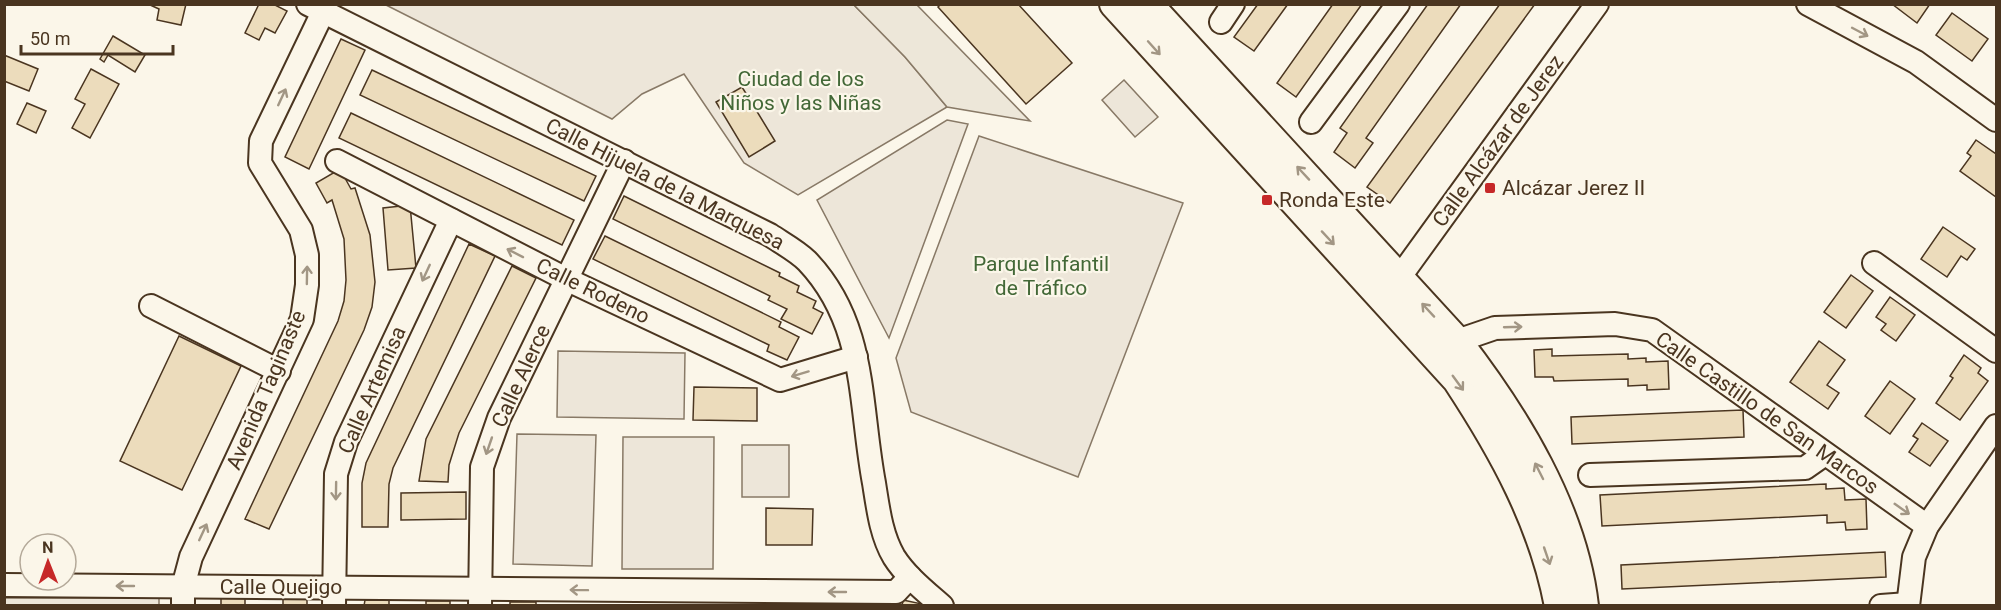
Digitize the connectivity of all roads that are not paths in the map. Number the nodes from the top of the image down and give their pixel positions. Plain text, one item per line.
1 (1114, 4) edge
2 (1148, 4) edge
3 (1398, 4) edge
4 (1597, 4) edge
5 (1808, 4) edge
6 (315, 8) edge
7 (1996, 120) edge
8 (1311, 122) dead end
9 (338, 160) dead end
10 (624, 161) junction
11 (451, 220) junction
12 (1874, 263) dead end
13 (1400, 278) junction
14 (568, 280) junction
15 (151, 306) dead end
16 (1457, 341) junction
17 (1996, 351) edge
18 (856, 357) junction
19 (279, 371) junction
20 (1996, 426) edge
21 (1825, 454) junction
22 (1590, 475) dead end
23 (1927, 526) junction
24 (4, 585) edge
25 (899, 591) edge
26 (183, 596) edge
27 (334, 597) edge
28 (480, 598) edge
29 (620, 598) edge
30 (1908, 605) edge
31 (942, 606) edge
32 (1559, 606) edge
33 (1584, 606) edge
34 (1881, 606) edge

1 -> 32 main road
13 -> 2 main road
3 - 8 street
4 - 13 street, Calle Alcázar de Jerez
5 -> 7 street
6 - 10 street, Calle Hijuela de la Marquesa
19 -> 6 street, Avenida Taginaste
9 - 11 street, Calle Rodeno
10 - 14 street, Calle Alerce
10 - 18 street, Calle Hijuela de la Marquesa
14 -> 11 street, Calle Rodeno
11 -> 27 street, Calle Artemisa
12 - 17 street
16 -> 13 main road
18 -> 14 street, Calle Rodeno
14 -> 28 street, Calle Alerce
15 - 19 street
16 -> 21 street, Calle Castillo de San Marcos
33 -> 16 main road
18 - 25 street, Calle Hijuela de la Marquesa
26 -> 19 street, Avenida Taginaste
20 - 23 street
21 - 22 street
21 -> 23 street, Calle Castillo de San Marcos
23 - 30 street
26 -> 24 street, Calle Quejigo
25 -> 29 street, Calle Quejigo
25 - 31 street, Calle Hijuela de la Marquesa
26 - 27 street, Calle Quejigo
27 - 28 street, Calle Quejigo
29 -> 28 street, Calle Quejigo
30 - 34 street

